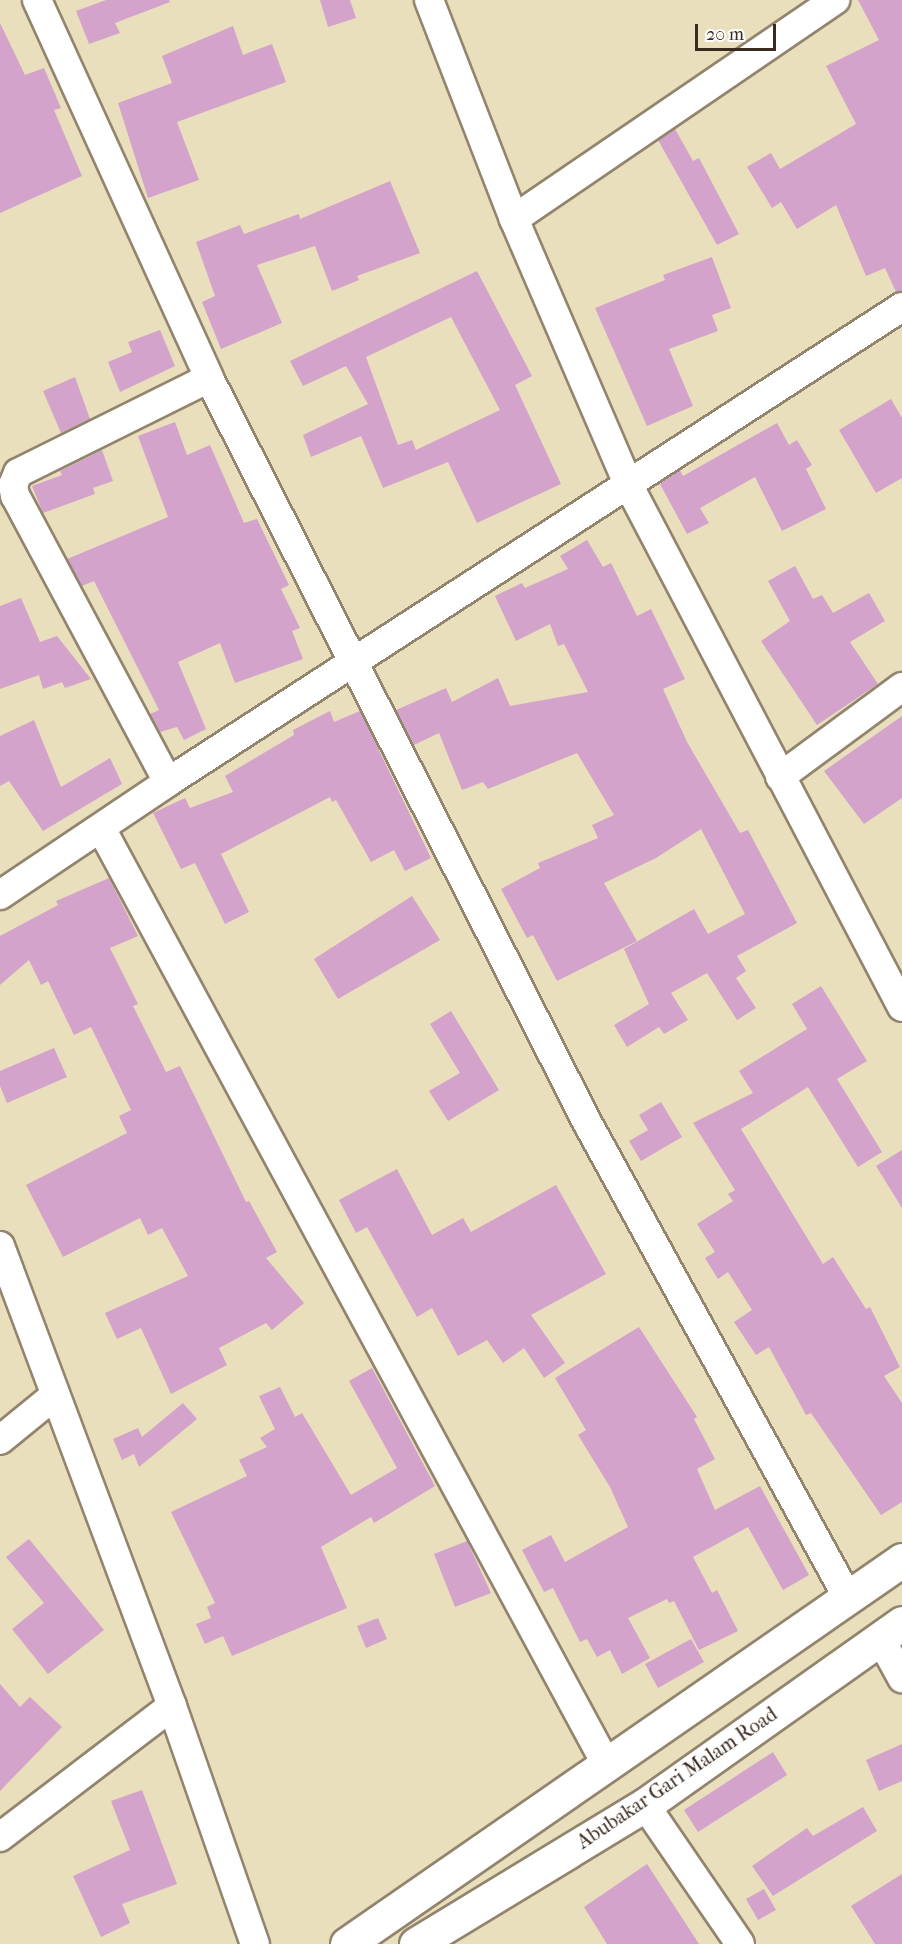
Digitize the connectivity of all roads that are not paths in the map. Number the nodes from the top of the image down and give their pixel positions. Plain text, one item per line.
1 (37, 0) edge
2 (429, 0) edge
3 (835, 0) edge
4 (514, 219) junction
5 (902, 308) edge
6 (209, 378) junction
7 (629, 486) junction
8 (356, 662) junction
9 (902, 687) edge
10 (780, 777) junction
11 (168, 782) junction
12 (102, 830) junction
13 (0, 896) edge
14 (902, 1007) edge
15 (0, 1246) edge
16 (54, 1396) junction
17 (0, 1440) edge
18 (902, 1560) edge
19 (847, 1596) junction
20 (891, 1631) edge
21 (902, 1678) edge
22 (172, 1706) junction
23 (605, 1762) junction
24 (645, 1805) junction
25 (0, 1837) edge
26 (255, 1944) edge
27 (347, 1944) edge
28 (416, 1944) edge
29 (740, 1944) edge

1 - 6 street
2 - 4 street
3 - 4 street
4 - 7 street
5 - 7 street
6 - 8 street
6 - 11 street
7 - 8 street
7 - 10 street
8 - 11 street
8 - 19 street
9 - 10 street
10 - 14 street
11 - 12 street
12 - 13 street
12 - 23 street
15 - 16 street
16 - 17 street
16 - 22 street
18 - 19 street
19 - 23 street
20 - 21 street
20 - 24 street, Abubakar Gari Malam Road
22 - 25 street
22 - 26 street
23 - 27 street
24 - 28 street, Abubakar Gari Malam Road
24 - 29 street

